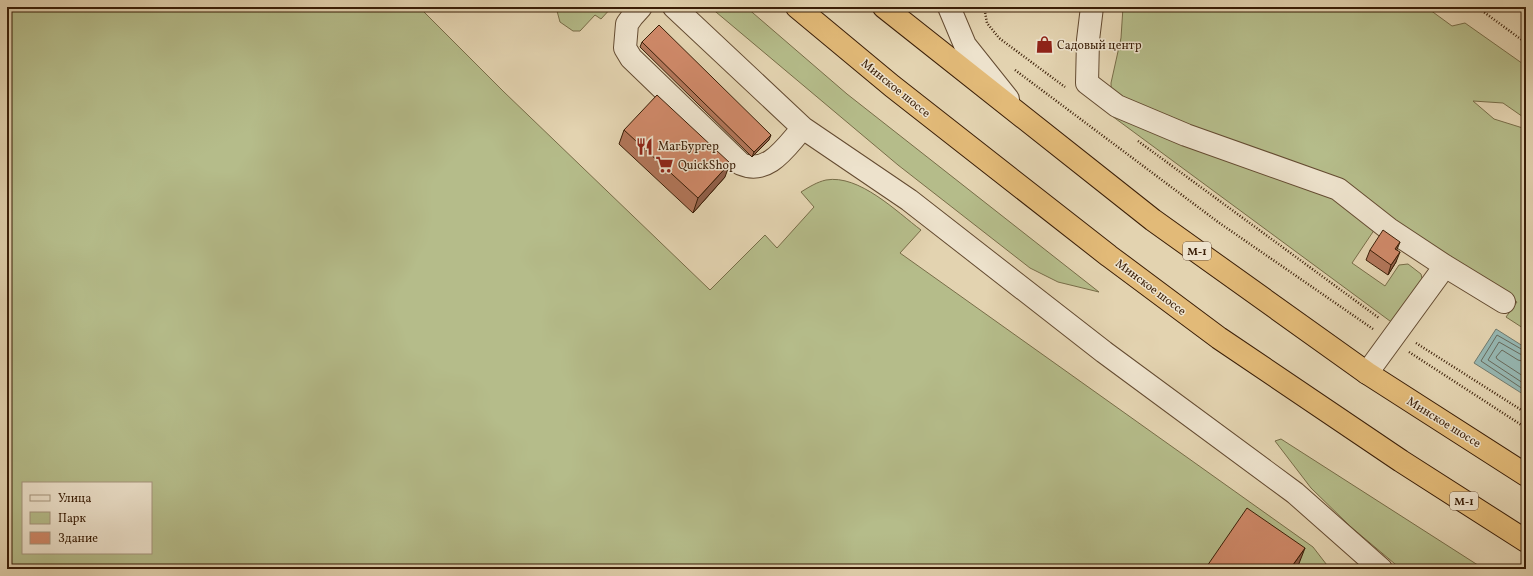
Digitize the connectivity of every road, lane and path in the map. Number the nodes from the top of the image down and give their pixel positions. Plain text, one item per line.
1 (641, 7) edge
2 (674, 7) edge
3 (796, 7) edge
4 (884, 7) edge
5 (950, 7) edge
6 (984, 7) edge
7 (1092, 7) edge
8 (1477, 7) edge
9 (1526, 43) edge
10 (1011, 67) dead end
11 (1071, 91) dead end
12 (1021, 116) junction
13 (803, 128) junction
14 (1134, 138) dead end
15 (1445, 266) junction
16 (1504, 302) dead end
17 (1394, 336) junction
18 (1367, 373) junction
19 (1526, 413) edge
20 (1526, 428) edge
21 (1526, 474) edge
22 (1526, 541) edge
23 (1381, 569) edge

1 - 13 street
2 - 13 street
3 - 22 highway, Минское шоссе / М-1
4 - 12 highway, Минское шоссе / М-1
5 - 12 street
6 - 11 path
7 - 15 street
8 - 9 path
10 - 17 path
12 - 18 highway, Минское шоссе / М-1
13 - 23 street
14 - 17 path
15 - 16 street
15 - 17 street
17 - 18 street
17 - 19 path
17 - 20 path
18 - 21 highway, Минское шоссе / М-1

